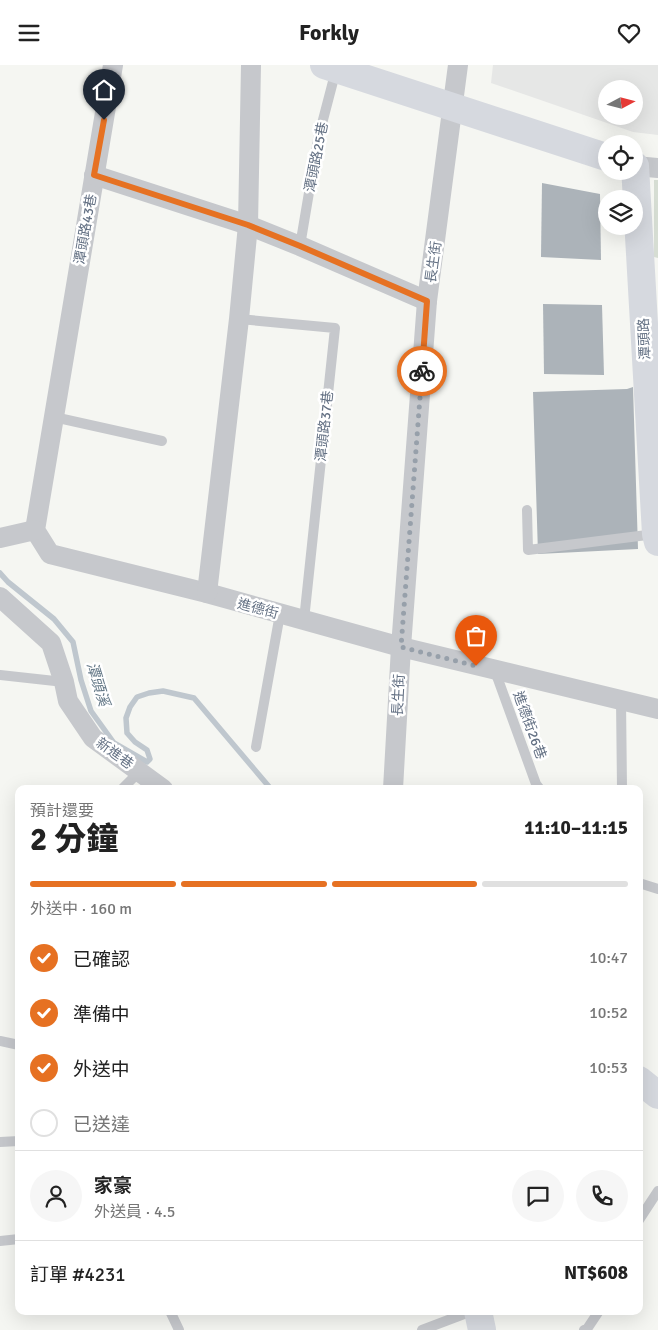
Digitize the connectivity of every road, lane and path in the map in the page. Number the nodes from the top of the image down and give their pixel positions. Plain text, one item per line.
1 (113, 65) edge
2 (251, 65) edge
3 (458, 65) edge
4 (330, 67) edge
5 (453, 107) junction
6 (598, 154) edge
7 (94, 175) junction
8 (643, 180) edge
9 (248, 225) junction
10 (300, 246) junction
11 (427, 301) junction
12 (239, 319) junction
13 (653, 409) edge
14 (54, 417) junction
15 (162, 441) dead end
16 (527, 510) dead end
17 (35, 529) junction
18 (0, 538) edge
19 (657, 538) edge
20 (207, 593) junction
21 (0, 597) edge
22 (280, 614) junction
23 (304, 620) junction
24 (401, 647) junction
25 (495, 671) junction
26 (0, 675) edge
27 (64, 682) junction
28 (621, 700) junction
29 (658, 709) edge
30 (256, 747) dead end
31 (140, 771) junction
32 (126, 785) edge
33 (158, 785) edge
34 (393, 785) edge
35 (537, 785) edge
36 (622, 785) edge
37 (643, 884) edge
38 (658, 889) edge
39 (0, 1041) edge
40 (15, 1044) edge
41 (643, 1083) edge
42 (658, 1095) edge
43 (15, 1141) edge
44 (0, 1142) edge
45 (658, 1191) edge
46 (643, 1214) edge
47 (15, 1239) edge
48 (0, 1241) edge
49 (172, 1315) edge
50 (461, 1315) edge
51 (479, 1315) edge
52 (596, 1315) edge
53 (179, 1330) edge
54 (422, 1330) edge
55 (482, 1330) edge
56 (584, 1330) edge

1 - 7 street, 潭頭路43巷
2 - 9 street
3 - 5 street, 長生街
4 - 5 street
4 - 10 lane, 潭頭路25巷
5 - 6 street
5 - 11 street, 長生街
7 - 9 street
7 - 14 street, 潭頭路43巷
8 - 13 street, 潭頭路
9 - 10 street
9 - 12 street
10 - 11 street
11 - 24 street, 長生街
12 - 20 street
12 - 23 lane, 潭頭路37巷
13 - 19 street, 潭頭路
14 - 15 lane
14 - 17 street
16 - 19 lane
17 - 18 street
17 - 20 street, 進德街
20 - 22 street, 進德街
21 - 27 street, 新進巷
22 - 23 street, 進德街
22 - 30 lane
23 - 24 street, 進德街
24 - 25 street, 進德街
24 - 34 street, 長生街
25 - 28 street, 進德街
25 - 35 lane, 進德街26巷
26 - 27 lane
27 - 31 street, 新進巷
28 - 29 street, 進德街
28 - 36 lane
31 - 32 lane
31 - 33 street, 新進巷
37 - 38 lane
39 - 40 lane
41 - 42 street
43 - 44 lane
45 - 46 lane
47 - 48 lane
49 - 53 lane
50 - 54 lane
51 - 55 street
52 - 56 lane

